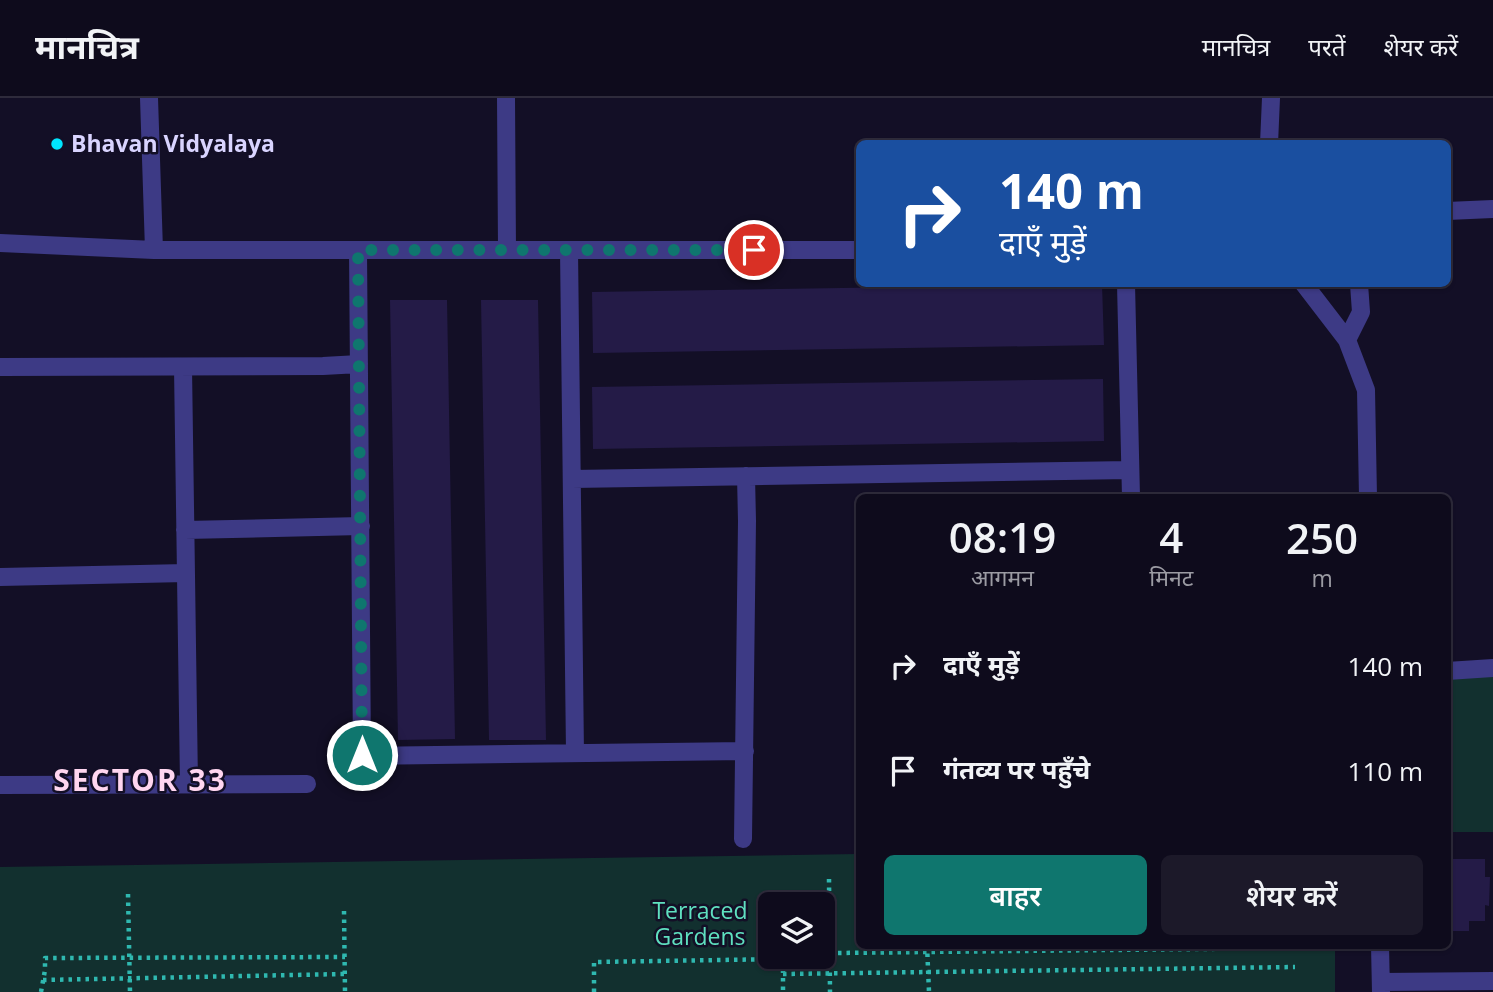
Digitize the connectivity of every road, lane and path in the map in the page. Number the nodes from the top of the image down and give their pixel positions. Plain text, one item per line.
1 (149, 98) edge
2 (506, 98) edge
3 (1271, 98) edge
4 (1269, 140) edge
5 (1493, 209) edge
6 (1451, 211) edge
7 (0, 243) edge
8 (154, 250) junction
9 (358, 250) junction
10 (507, 250) junction
11 (569, 250) junction
12 (856, 250) edge
13 (1126, 287) edge
14 (1306, 287) edge
15 (1359, 287) edge
16 (1347, 340) junction
17 (359, 364) junction
18 (183, 367) junction
19 (0, 368) edge
20 (1130, 470) junction
21 (746, 477) junction
22 (572, 479) junction
23 (1131, 494) edge
24 (1368, 494) edge
25 (361, 526) junction
26 (185, 530) junction
27 (186, 573) junction
28 (0, 578) edge
29 (1493, 668) edge
30 (1451, 671) edge
31 (745, 751) junction
32 (575, 753) junction
33 (307, 783) dead end
34 (188, 784) junction
35 (0, 785) edge
36 (743, 839) dead end
37 (829, 879) dead end
38 (829, 892) edge
39 (128, 894) dead end
40 (344, 911) dead end
41 (1204, 949) edge
42 (1380, 949) edge
43 (927, 952) junction
44 (835, 953) edge
45 (345, 957) junction
46 (129, 958) junction
47 (758, 959) edge
48 (1296, 967) dead end
49 (783, 969) edge
50 (830, 969) edge
51 (928, 972) junction
52 (830, 973) junction
53 (345, 974) junction
54 (783, 974) junction
55 (130, 978) junction
56 (43, 980) junction
57 (1493, 981) edge
58 (1381, 987) edge
59 (41, 992) edge
60 (130, 992) edge
61 (345, 992) edge
62 (594, 992) edge
63 (783, 992) edge
64 (830, 992) edge
65 (929, 992) edge

1 - 8 street
2 - 10 street
3 - 4 street
5 - 6 street
7 - 8 street
8 - 9 street
9 - 10 street
9 - 17 street
10 - 11 street
11 - 12 street
11 - 22 street
13 - 20 street
14 - 16 street
15 - 16 street
16 - 24 street
17 - 18 street
17 - 25 street
18 - 19 street
18 - 26 street
20 - 21 street
20 - 23 street
21 - 22 street
21 - 31 street
22 - 32 street
25 - 26 street
25 - 32 street
26 - 27 street
27 - 28 street
27 - 34 street
29 - 30 street
31 - 32 street
31 - 36 street
33 - 34 street
34 - 35 street
37 - 38 path
39 - 46 path
40 - 45 path
41 - 43 path
42 - 58 street
43 - 44 path
43 - 51 path
45 - 46 path
45 - 53 path
46 - 55 path
46 - 56 path
47 - 62 path
48 - 51 path
49 - 54 path
50 - 52 path
51 - 52 path
51 - 65 path
52 - 54 path
52 - 64 path
53 - 55 path
53 - 61 path
54 - 63 path
55 - 56 path
55 - 60 path
56 - 59 path
57 - 58 street

